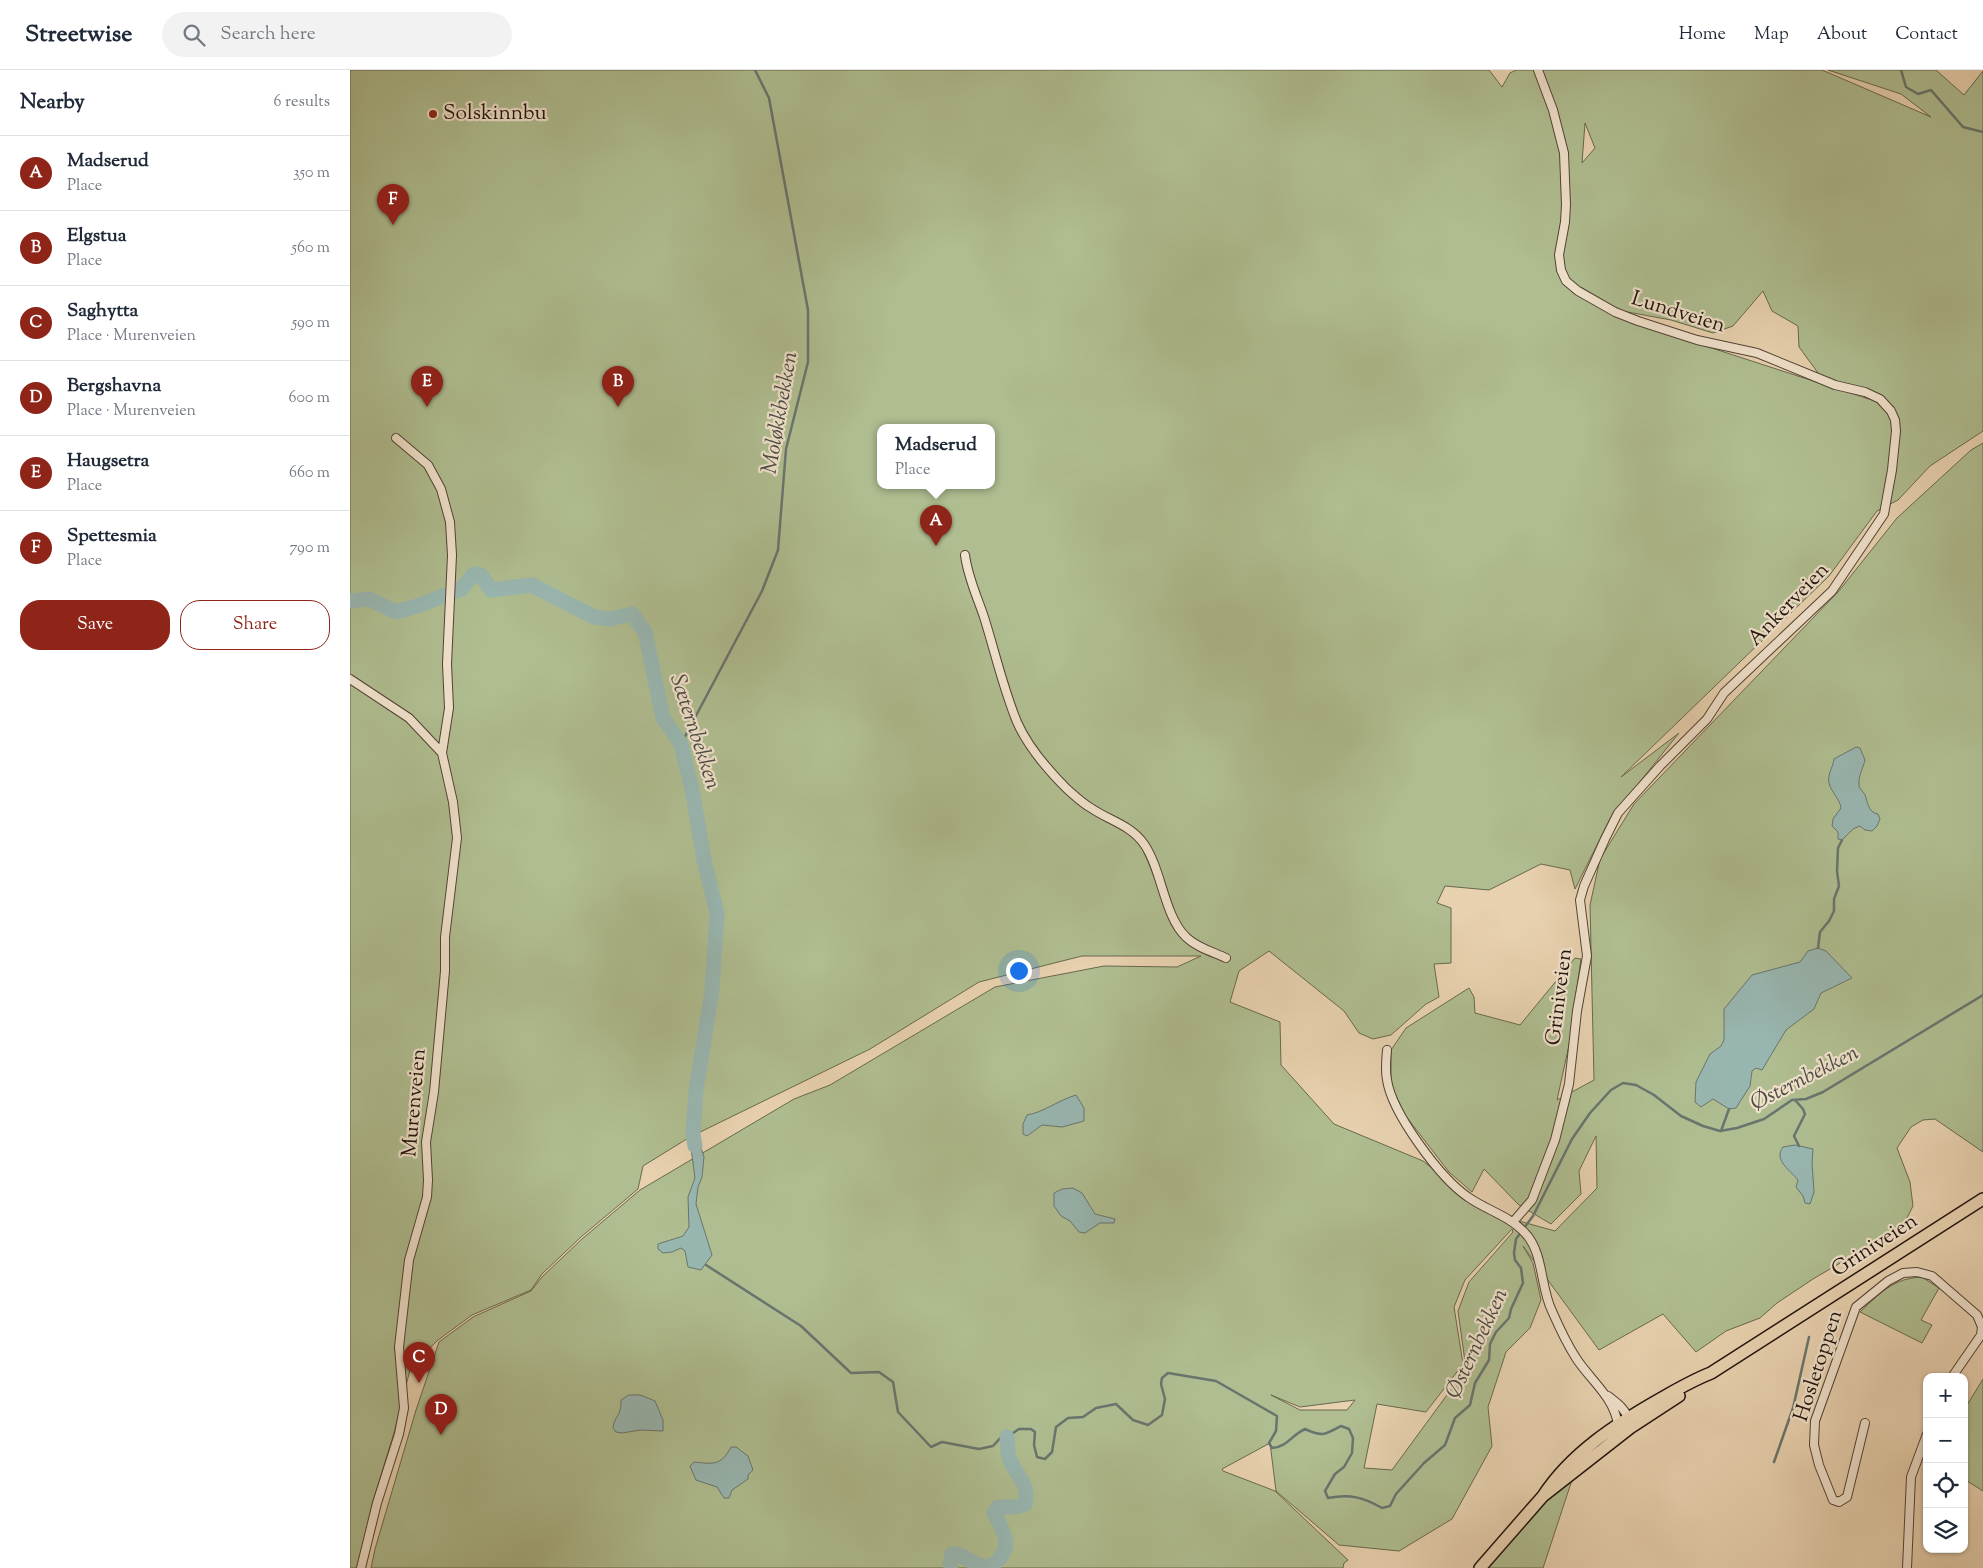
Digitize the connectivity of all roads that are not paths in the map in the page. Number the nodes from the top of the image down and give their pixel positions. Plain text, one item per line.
1 (1538, 70) edge
2 (396, 438) dead end
3 (1886, 509) joint
4 (965, 555) dead end
5 (350, 679) edge
6 (1724, 692) joint
7 (442, 753) junction
8 (1226, 958) dead end
9 (1386, 1050) dead end
10 (1983, 1199) edge
11 (1516, 1225) junction
12 (1955, 1373) edge
13 (1606, 1395) junction
14 (1625, 1423) junction
15 (1865, 1424) dead end
16 (1923, 1445) edge
17 (361, 1568) edge
18 (1480, 1568) edge
19 (1907, 1568) edge

1 - 3 street, Lundveien
2 - 7 street
3 - 6 street, Ankerveien
4 - 8 street
5 - 7 street, Murenveien
6 - 11 street, Griniveien
7 - 17 street, Murenveien
9 - 11 street
10 - 14 main road, Griniveien
11 - 13 street
12 - 15 street, Hosletoppen
13 - 14 street
13 - 14 street
14 - 18 main road, Griniveien
16 - 19 street

